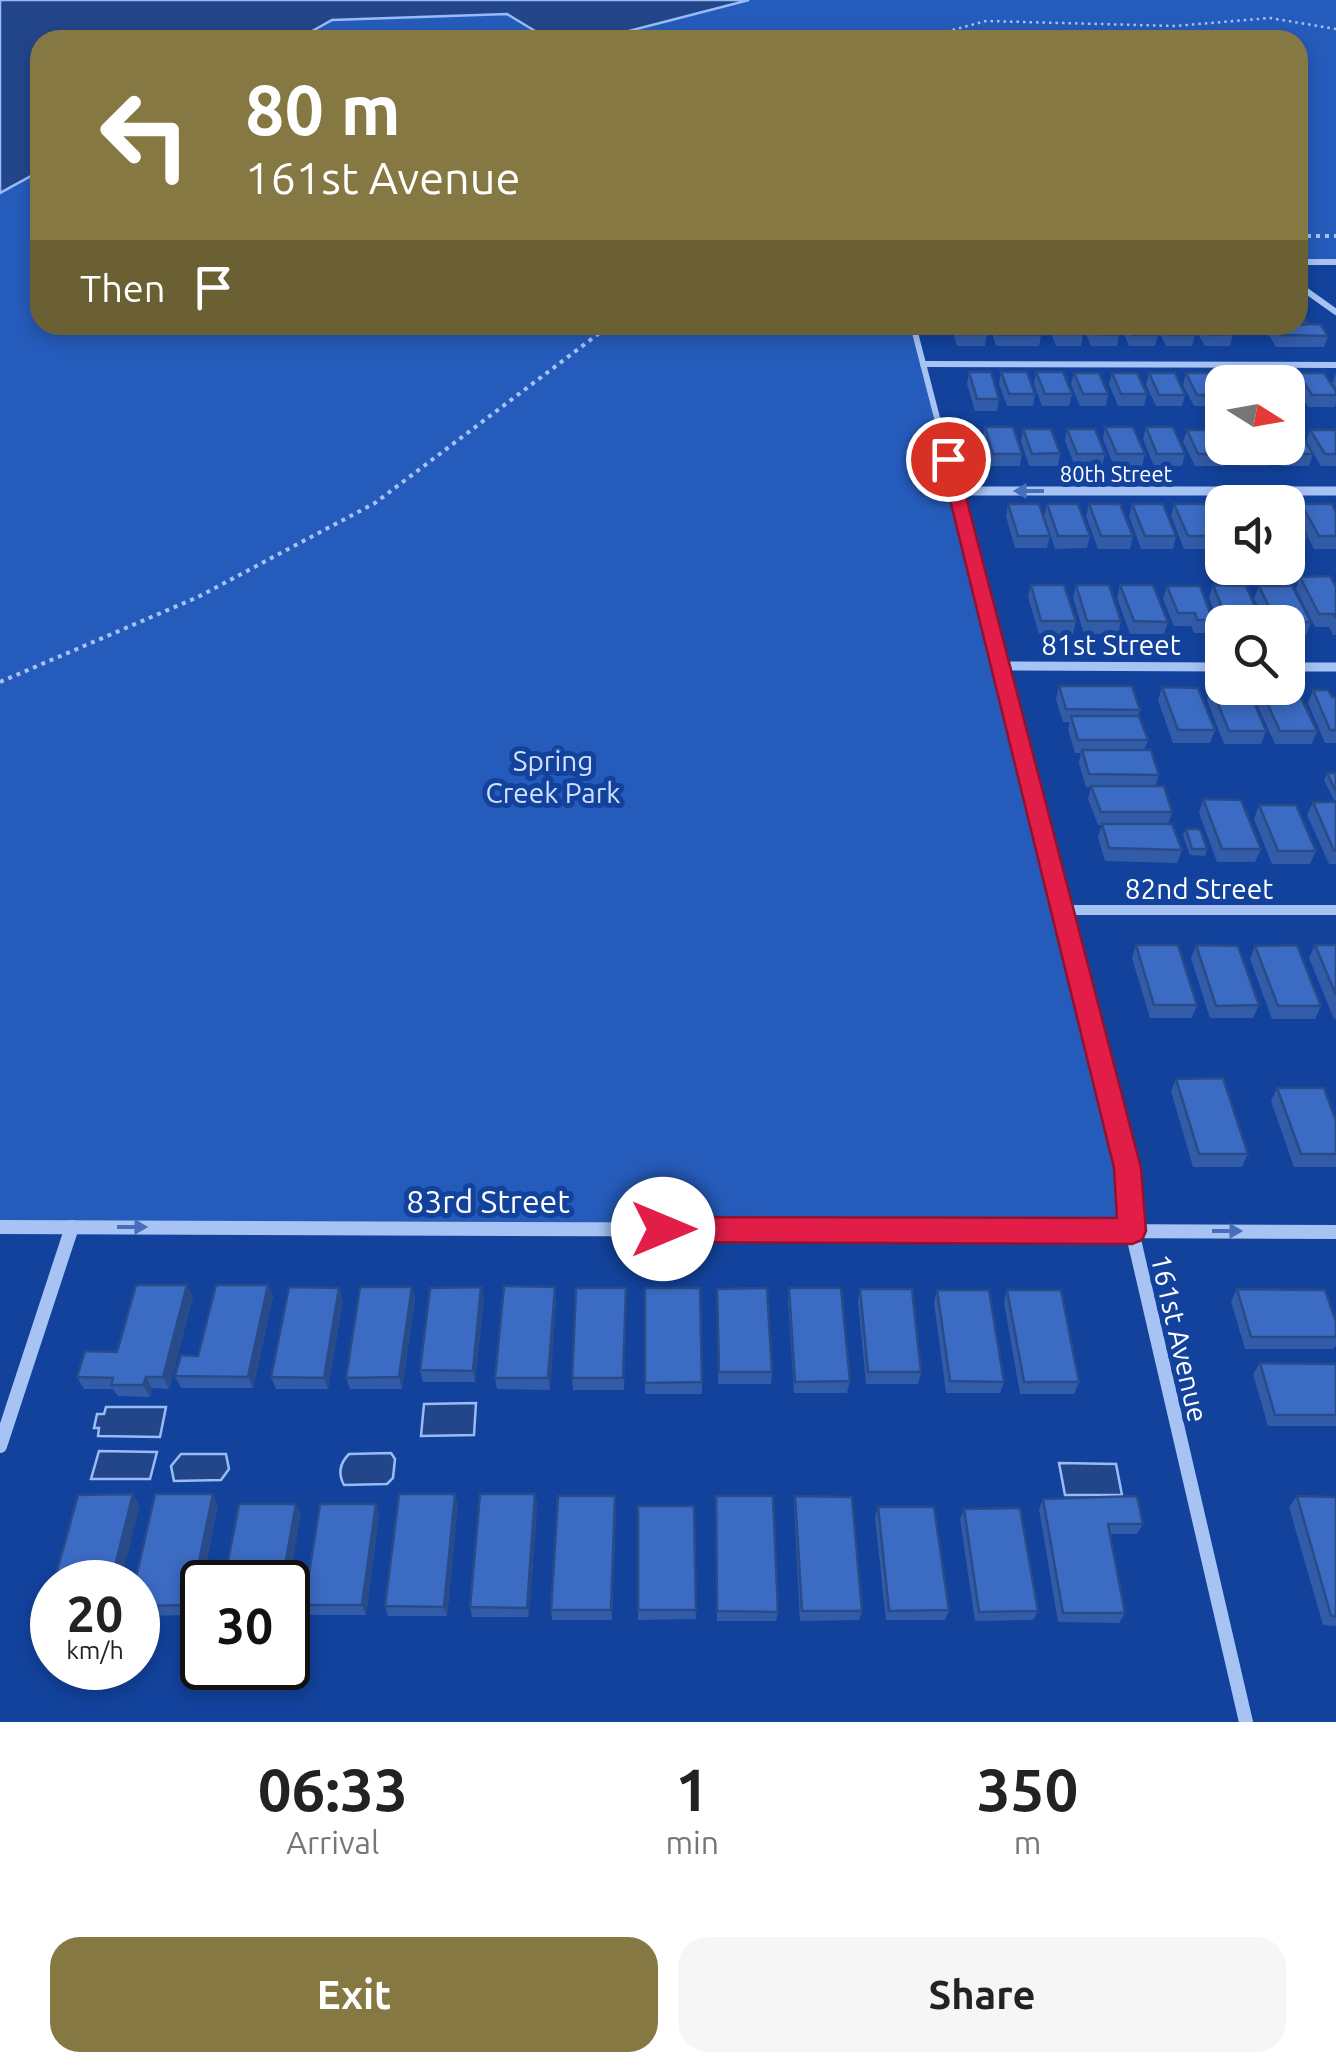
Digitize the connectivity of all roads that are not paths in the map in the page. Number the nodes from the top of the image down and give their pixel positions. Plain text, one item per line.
1 (1308, 262) edge
2 (1336, 262) edge
3 (1308, 291) edge
4 (1336, 312) edge
5 (916, 335) edge
6 (923, 364) junction
7 (1336, 366) edge
8 (956, 490) junction
9 (1336, 492) edge
10 (1000, 666) junction
11 (1205, 667) edge
12 (1305, 667) edge
13 (1336, 667) edge
14 (1061, 910) junction
15 (1336, 910) edge
16 (0, 1227) edge
17 (72, 1227) junction
18 (1132, 1231) junction
19 (1336, 1232) edge
20 (0, 1446) edge
21 (1246, 1722) edge

1 - 2 street
3 - 4 street
5 - 6 street, 161st Avenue
6 - 7 street
6 - 8 street, 161st Avenue
9 -> 8 street, 80th Street
8 - 10 street, 161st Avenue
10 - 11 street, 81st Street
10 - 14 street, 161st Avenue
12 - 13 street
14 - 15 street, 82nd Street
14 - 18 street, 161st Avenue
16 - 17 street, 83rd Street
17 -> 18 street, 83rd Street
17 - 20 street
18 -> 19 street, 83rd Street
18 - 21 street, 161st Avenue

